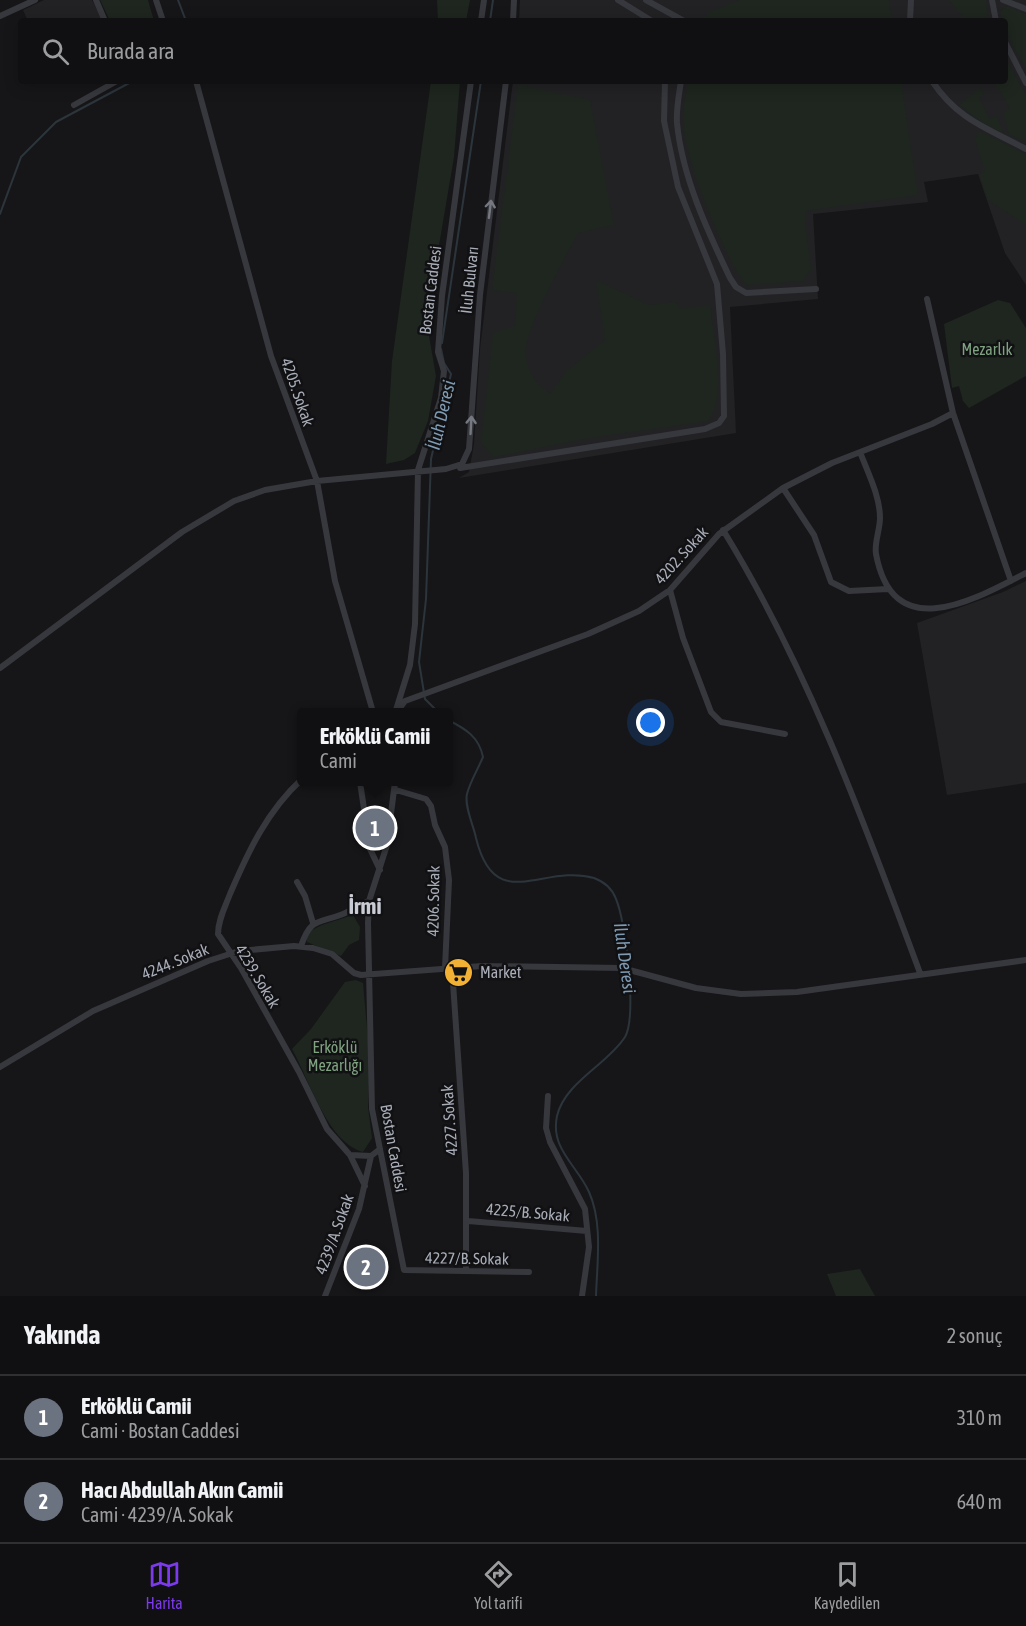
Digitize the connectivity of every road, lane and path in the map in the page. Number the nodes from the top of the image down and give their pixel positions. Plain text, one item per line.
1 (35, 0) edge
2 (96, 0) edge
3 (156, 0) edge
4 (484, 0) edge
5 (514, 0) edge
6 (618, 0) edge
7 (646, 0) edge
8 (911, 0) edge
9 (992, 0) edge
10 (1003, 0) edge
11 (1026, 9) edge
12 (0, 16) edge
13 (104, 18) edge
14 (162, 18) edge
15 (481, 18) edge
16 (513, 18) edge
17 (647, 18) edge
18 (679, 18) edge
19 (910, 18) edge
20 (995, 18) edge
21 (1008, 48) edge
22 (1026, 83) edge
23 (112, 84) edge
24 (197, 84) edge
25 (471, 84) edge
26 (506, 84) edge
27 (666, 84) edge
28 (681, 84) edge
29 (934, 84) edge
30 (74, 105) dead end
31 (1026, 148) edge
32 (816, 289) dead end
33 (927, 299) dead end
34 (953, 413) junction
35 (860, 453) junction
36 (455, 468) junction
37 (420, 470) junction
38 (317, 481) junction
39 (783, 488) junction
40 (723, 530) junction
41 (1026, 573) edge
42 (1011, 580) junction
43 (670, 590) junction
44 (888, 590) junction
45 (0, 668) edge
46 (373, 708) edge
47 (397, 708) edge
48 (399, 708) edge
49 (785, 734) dead end
50 (297, 785) edge
51 (361, 786) edge
52 (396, 786) edge
53 (396, 790) junction
54 (380, 870) junction
55 (297, 882) dead end
56 (369, 901) junction
57 (313, 923) junction
58 (301, 946) junction
59 (230, 954) junction
60 (1026, 960) edge
61 (448, 968) junction
62 (920, 973) junction
63 (371, 975) junction
64 (0, 1066) edge
65 (548, 1096) dead end
66 (380, 1149) junction
67 (350, 1155) junction
68 (371, 1156) junction
69 (365, 1186) junction
70 (468, 1221) junction
71 (587, 1232) junction
72 (404, 1270) joint
73 (466, 1271) junction
74 (529, 1272) dead end
75 (325, 1296) edge
76 (582, 1296) edge

1 - 12 street
2 - 13 street
3 - 14 street
4 - 15 street
5 - 16 street
6 - 17 street
7 - 18 street
8 - 19 street
9 - 20 street
10 - 11 street
21 - 22 street
23 - 30 street
24 - 38 street, 4205. Sokak
25 - 37 street, Bostan Caddesi
36 -> 26 street, İluh Bulvarı
27 - 36 street
28 - 32 street
29 - 31 street
33 - 34 street
34 - 35 street, 4202. Sokak
34 - 42 street
35 - 39 street, 4202. Sokak
35 - 44 street
36 - 37 street
37 - 38 street
37 - 47 street, Bostan Caddesi
38 - 45 street
38 - 46 street, 4205. Sokak
39 - 40 street, 4202. Sokak
39 - 44 street
40 - 43 street, 4202. Sokak
40 - 62 street
41 - 42 street
42 - 44 street
43 - 48 street, 4202. Sokak
43 - 49 street
50 - 59 street, 4239. Sokak
51 - 54 street
52 - 53 street, Bostan Caddesi
53 - 54 street, Bostan Caddesi
53 - 61 street, 4206. Sokak
54 - 56 street, Bostan Caddesi
55 - 57 street
56 - 57 street
56 - 63 street, Bostan Caddesi
57 - 58 street
58 - 59 street, 4244. Sokak
58 - 63 street, 4244. Sokak
59 - 64 street, 4244. Sokak
59 - 67 street, 4239. Sokak
60 - 62 street
61 - 62 street
61 - 63 street
61 - 70 street, 4227. Sokak
63 - 66 street, Bostan Caddesi
65 - 71 street
66 - 68 street
66 - 72 street, Bostan Caddesi
67 - 68 street
67 - 69 street, 4239. Sokak
68 - 69 street, 4239/A. Sokak
69 - 75 street, 4239/A. Sokak
70 - 71 street, 4225/B. Sokak
70 - 73 street, 4227. Sokak
71 - 76 street
72 - 73 street, 4227/B. Sokak
73 - 74 street, 4227/B. Sokak

